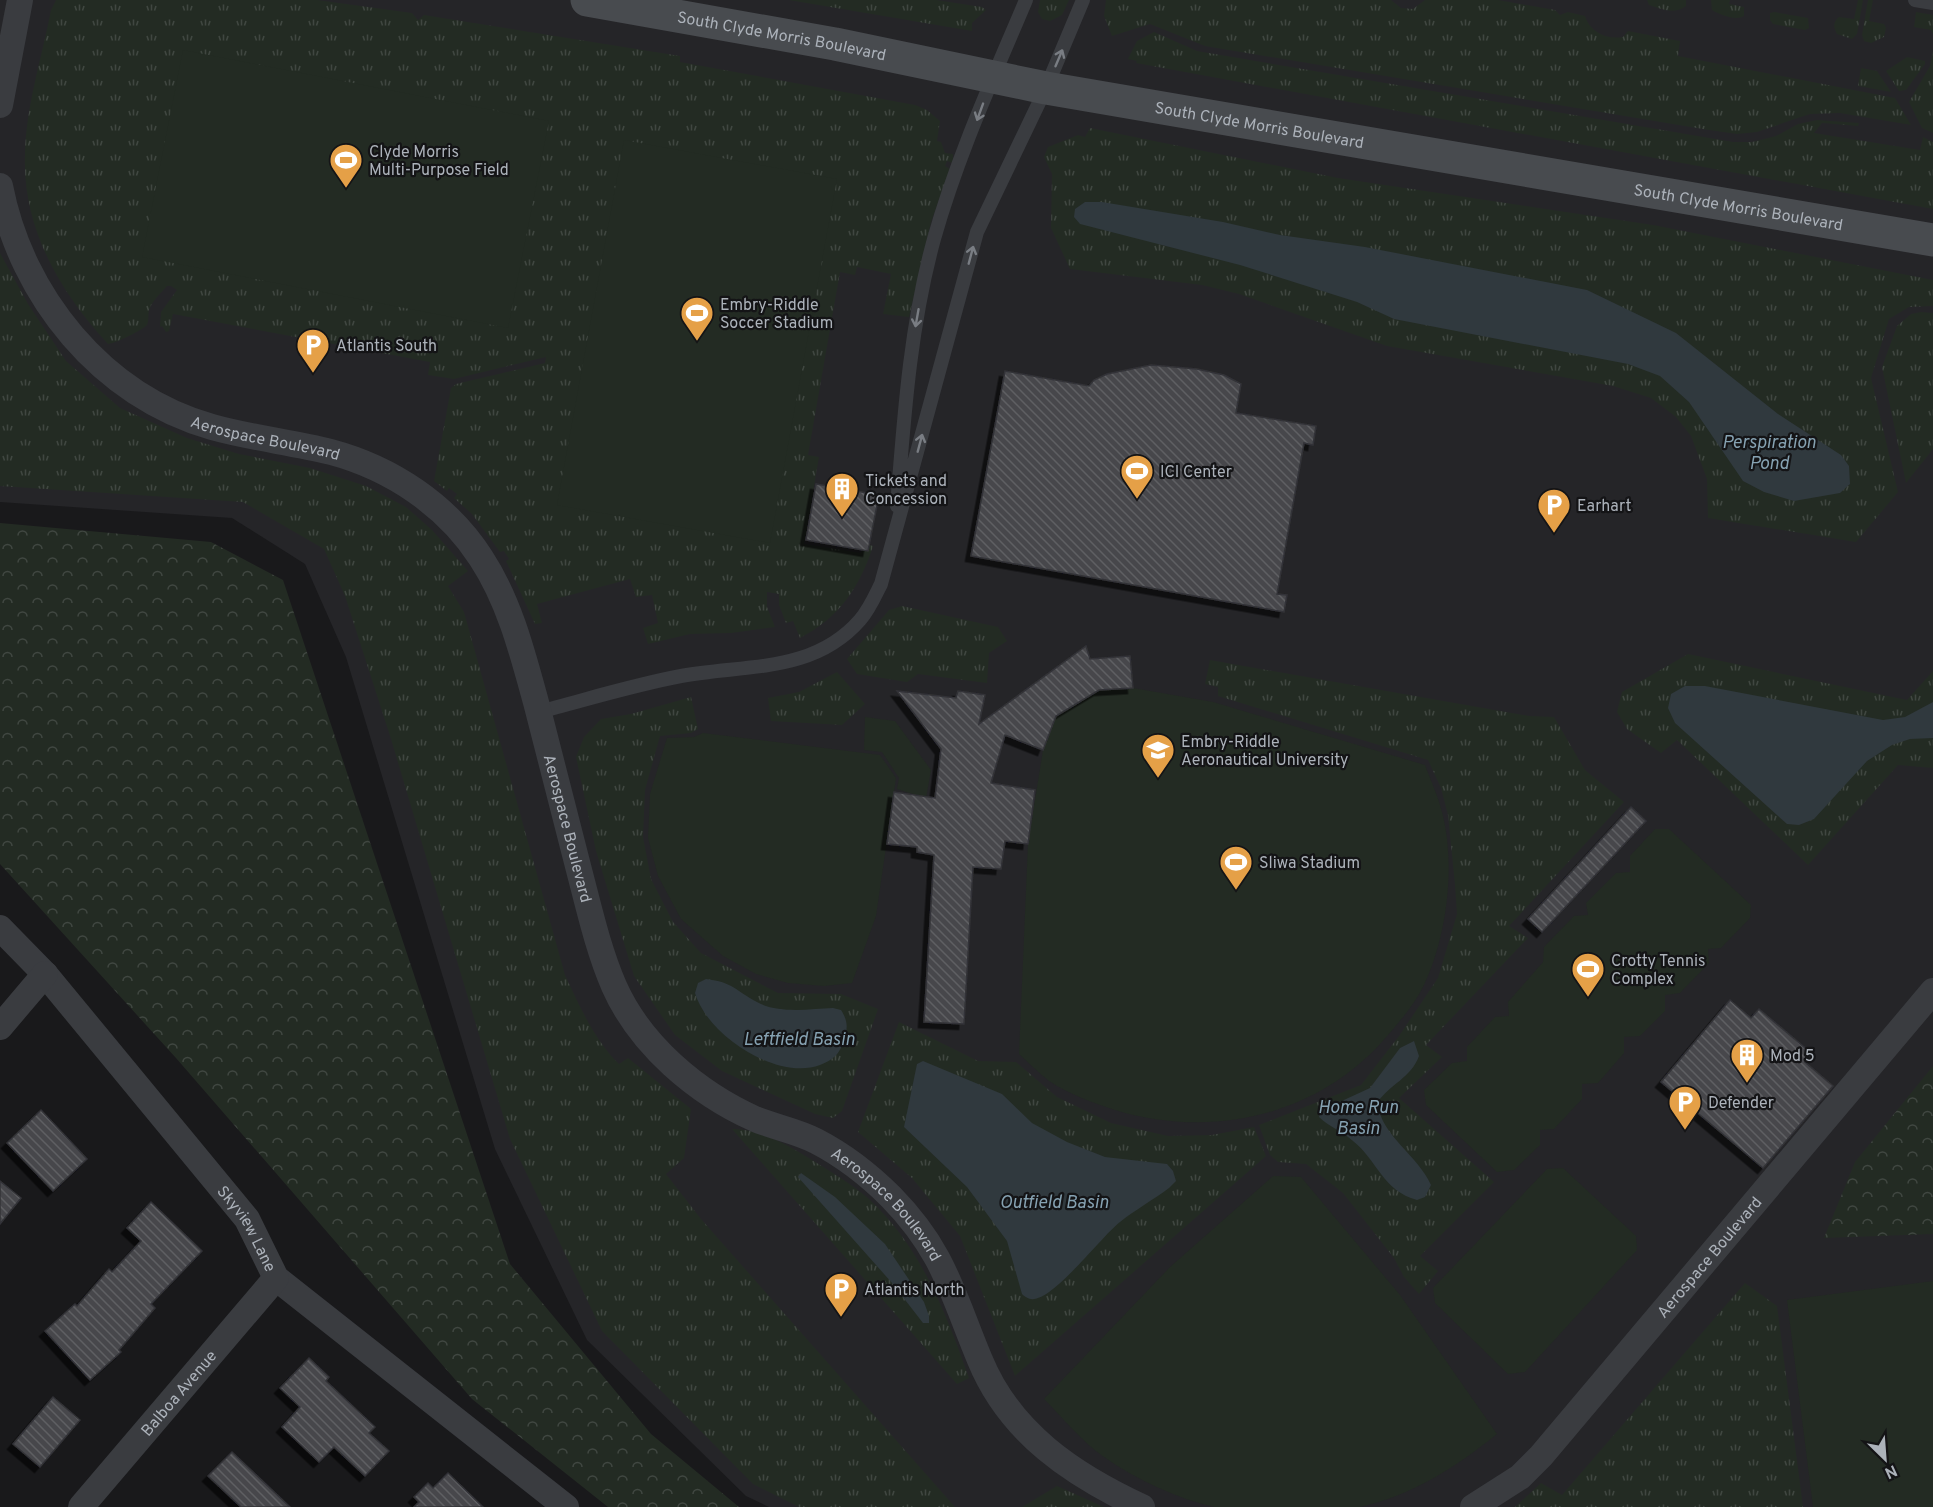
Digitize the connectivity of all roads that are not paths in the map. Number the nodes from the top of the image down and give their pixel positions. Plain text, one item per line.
1 (20, 0) edge
2 (587, 0) edge
3 (1026, 0) edge
4 (1083, 0) edge
5 (1915, 0) edge
6 (1933, 3) edge
7 (993, 77) junction
8 (1046, 88) junction
9 (0, 105) edge
10 (0, 186) edge
11 (1933, 240) edge
12 (894, 540) junction
13 (538, 712) junction
14 (0, 928) edge
15 (45, 974) junction
16 (1933, 991) edge
17 (0, 1027) edge
18 (276, 1278) junction
19 (81, 1507) edge
20 (566, 1507) edge
21 (1142, 1507) edge
22 (1473, 1507) edge

1 - 9 street
2 - 7 main road, South Clyde Morris Boulevard
3 - 7 lane
8 -> 4 lane
5 - 6 lane
7 - 8 main road, South Clyde Morris Boulevard
7 -> 12 lane
8 - 11 main road, South Clyde Morris Boulevard
12 -> 8 lane
10 - 13 street, Aerospace Boulevard
12 - 13 lane
13 - 21 street, Aerospace Boulevard
14 - 15 street, Skyview Lane
15 - 17 street
15 - 18 street, Skyview Lane
16 - 22 street, Aerospace Boulevard
18 - 19 street, Balboa Avenue
18 - 20 street, Skyview Lane

